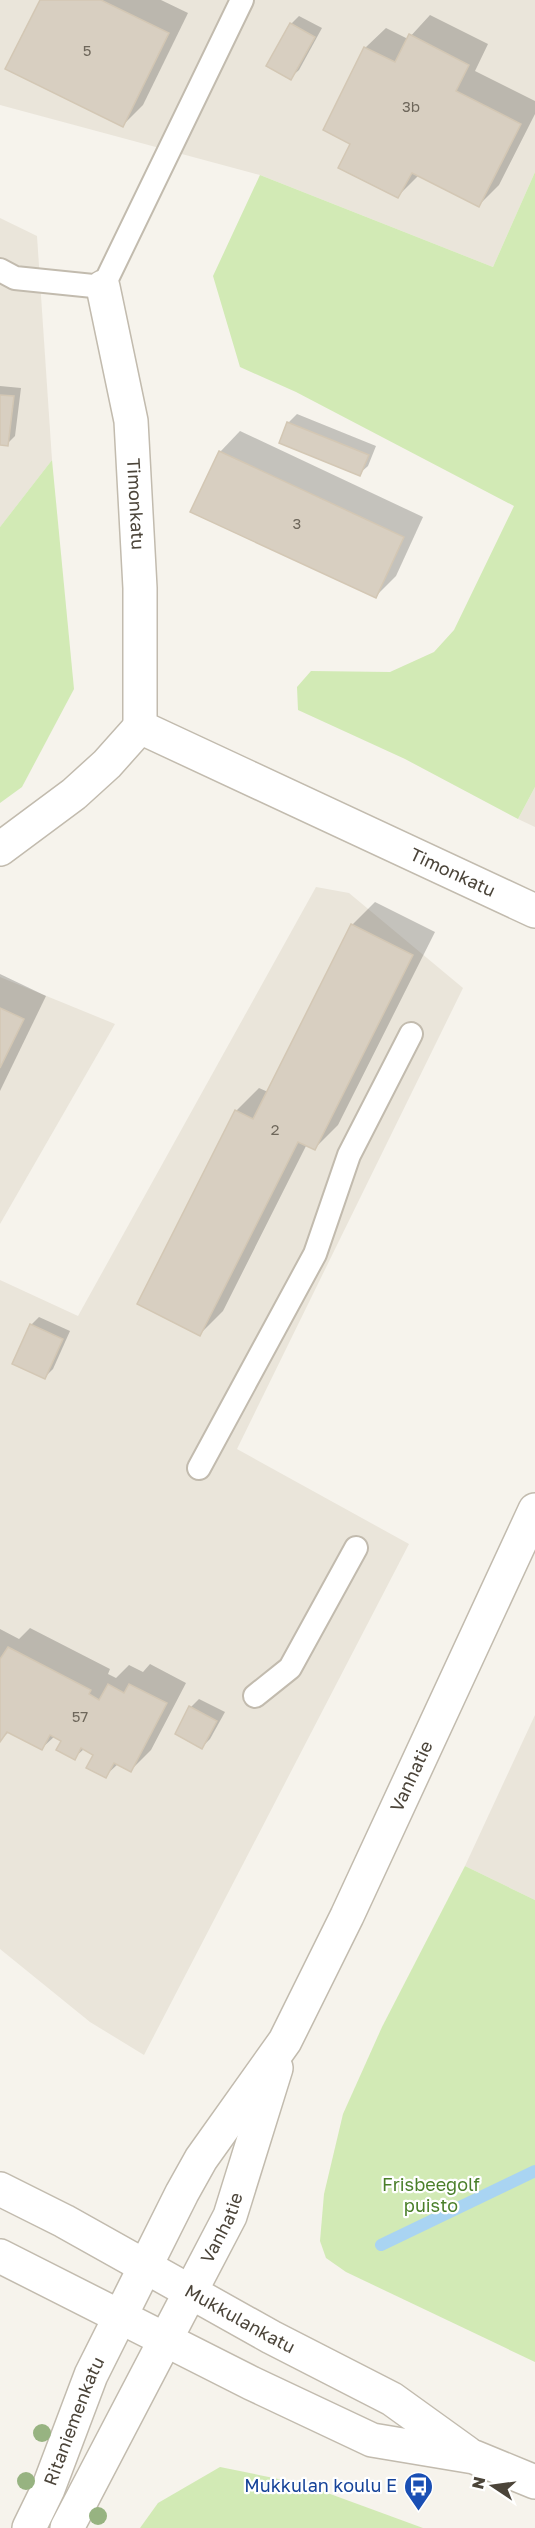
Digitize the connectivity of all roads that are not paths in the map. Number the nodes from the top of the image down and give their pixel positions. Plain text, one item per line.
1 (242, 0) edge
2 (5, 278) edge
3 (103, 287) junction
4 (140, 726) junction
5 (0, 849) edge
6 (535, 912) edge
7 (411, 1034) dead end
8 (199, 1468) dead end
9 (535, 1510) edge
10 (356, 1548) dead end
11 (255, 1696) dead end
12 (285, 2041) junction
13 (0, 2189) edge
14 (0, 2256) edge
15 (145, 2267) junction
16 (191, 2293) junction
17 (120, 2316) junction
18 (166, 2340) junction
19 (474, 2457) junction
20 (535, 2482) edge
21 (29, 2528) edge
22 (67, 2528) edge

1 - 3 lane
2 - 3 lane
3 - 4 street, Timonkatu
4 - 5 street
4 - 6 street, Timonkatu
7 - 8 lane
9 - 12 street, Vanhatie
10 - 11 lane
12 - 15 street, Vanhatie
12 - 16 street, Vanhatie
13 - 15 street, Mukkulankatu
14 - 17 street, Mukkulankatu
15 - 16 street, Mukkulankatu
15 - 17 street, Vanhatie
16 - 18 street, Vanhatie
16 - 19 street, Mukkulankatu
17 - 18 street, Mukkulankatu
17 - 21 street, Ritaniemenkatu
18 - 19 street, Mukkulankatu
18 - 22 street, Ritaniemenkatu
19 - 20 street, Mukkulankatu

